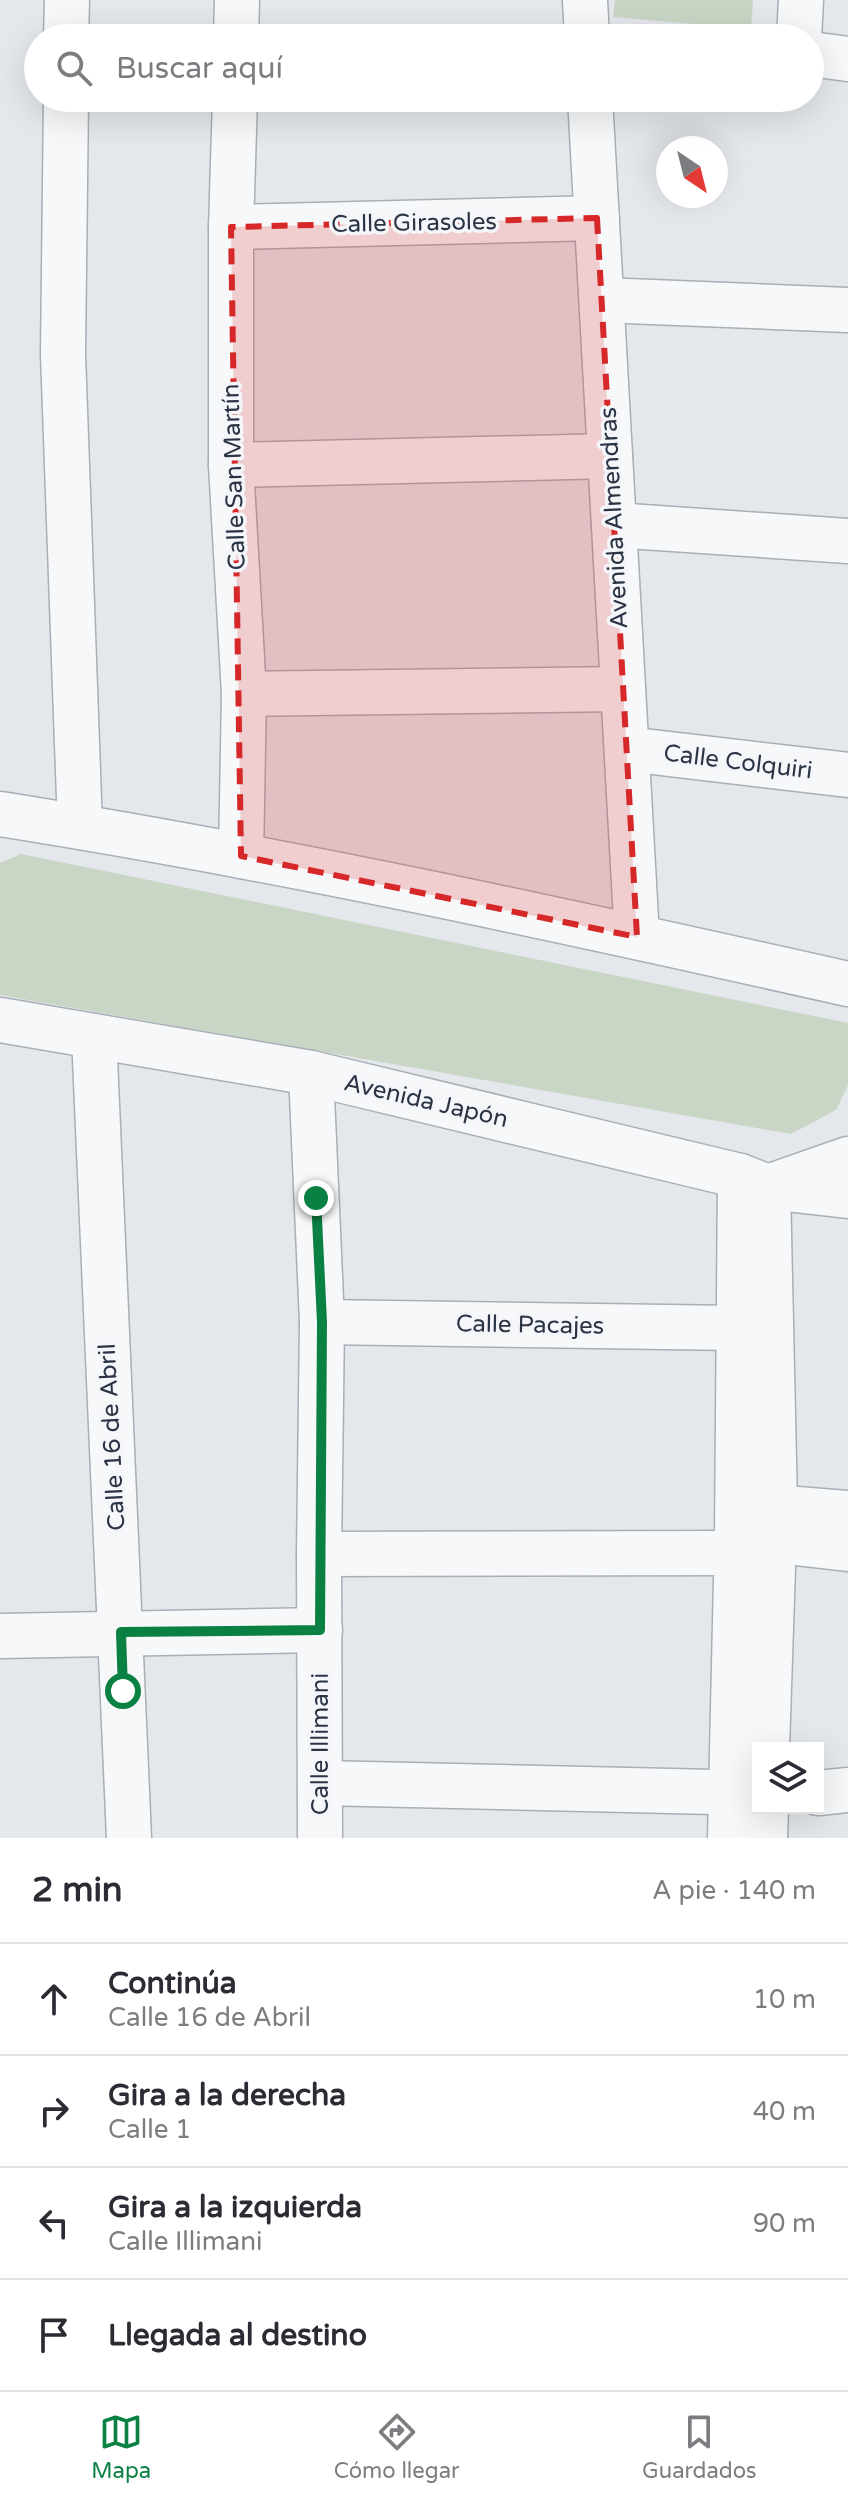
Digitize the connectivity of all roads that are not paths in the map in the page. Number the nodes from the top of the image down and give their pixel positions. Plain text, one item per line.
1 (67, 0) edge
2 (237, 0) edge
3 (585, 0) edge
4 (801, 0) edge
5 (66, 24) edge
6 (236, 24) edge
7 (586, 24) edge
8 (800, 24) edge
9 (824, 56) edge
10 (848, 59) edge
11 (66, 112) edge
12 (235, 112) edge
13 (591, 112) edge
14 (597, 218) junction
15 (231, 227) junction
16 (602, 300) junction
17 (848, 310) edge
18 (610, 456) junction
19 (231, 465) junction
20 (614, 525) junction
21 (848, 541) edge
22 (623, 689) junction
23 (244, 694) junction
24 (627, 749) junction
25 (848, 775) edge
26 (0, 814) edge
27 (80, 827) junction
28 (241, 856) junction
29 (637, 937) junction
30 (848, 984) edge
31 (0, 1020) edge
32 (94, 1036) junction
33 (311, 1073) junction
34 (848, 1159) edge
35 (754, 1181) junction
36 (848, 1196) edge
37 (322, 1322) junction
38 (737, 1328) junction
39 (848, 1513) edge
40 (752, 1528) junction
41 (848, 1549) edge
42 (319, 1554) junction
43 (320, 1630) junction
44 (121, 1632) junction
45 (0, 1636) edge
46 (767, 1742) edge
47 (321, 1783) junction
48 (848, 1790) edge
49 (824, 1792) edge
50 (751, 1798) edge
51 (129, 1838) edge
52 (320, 1838) edge
53 (730, 1838) edge
54 (765, 1838) edge

1 - 5 street
2 - 6 street
3 - 7 street
4 - 8 street
9 - 10 street
11 - 27 street
12 - 15 street, Calle San Martín
13 - 14 street, Avenida Almendras
14 - 15 street, Calle Girasoles
14 - 16 street, Avenida Almendras
15 - 19 street, Calle San Martín
16 - 17 street
16 - 18 street, Avenida Almendras
18 - 19 street
18 - 20 street, Avenida Almendras
19 - 23 street, Calle San Martín
20 - 21 street
20 - 22 street, Avenida Almendras
22 - 23 street
22 - 24 street, Avenida Almendras
23 - 28 street, Calle San Martín
24 - 25 street, Calle Colquiri
24 - 29 street, Avenida Almendras
26 - 27 street
27 - 28 street
28 - 29 street
29 - 30 street
31 - 32 street, Avenida Japón
32 - 33 street, Avenida Japón
32 - 44 street, Calle 16 de Abril
33 - 35 street, Avenida Japón
33 - 37 street, Calle Illimani
34 - 35 street
35 - 36 street, Avenida Japón
35 - 38 street
35 - 40 street
37 - 38 street, Calle Pacajes
37 - 42 street, Calle Illimani
38 - 40 street
39 - 40 street
40 - 41 street
40 - 42 street
40 - 46 street
40 - 50 street
42 - 43 street, Calle Illimani
43 - 44 street
43 - 47 street, Calle Illimani
44 - 45 street
44 - 51 street, Calle 16 de Abril
47 - 50 street
47 - 52 street, Calle Illimani
48 - 49 street
50 - 53 street
50 - 54 street

